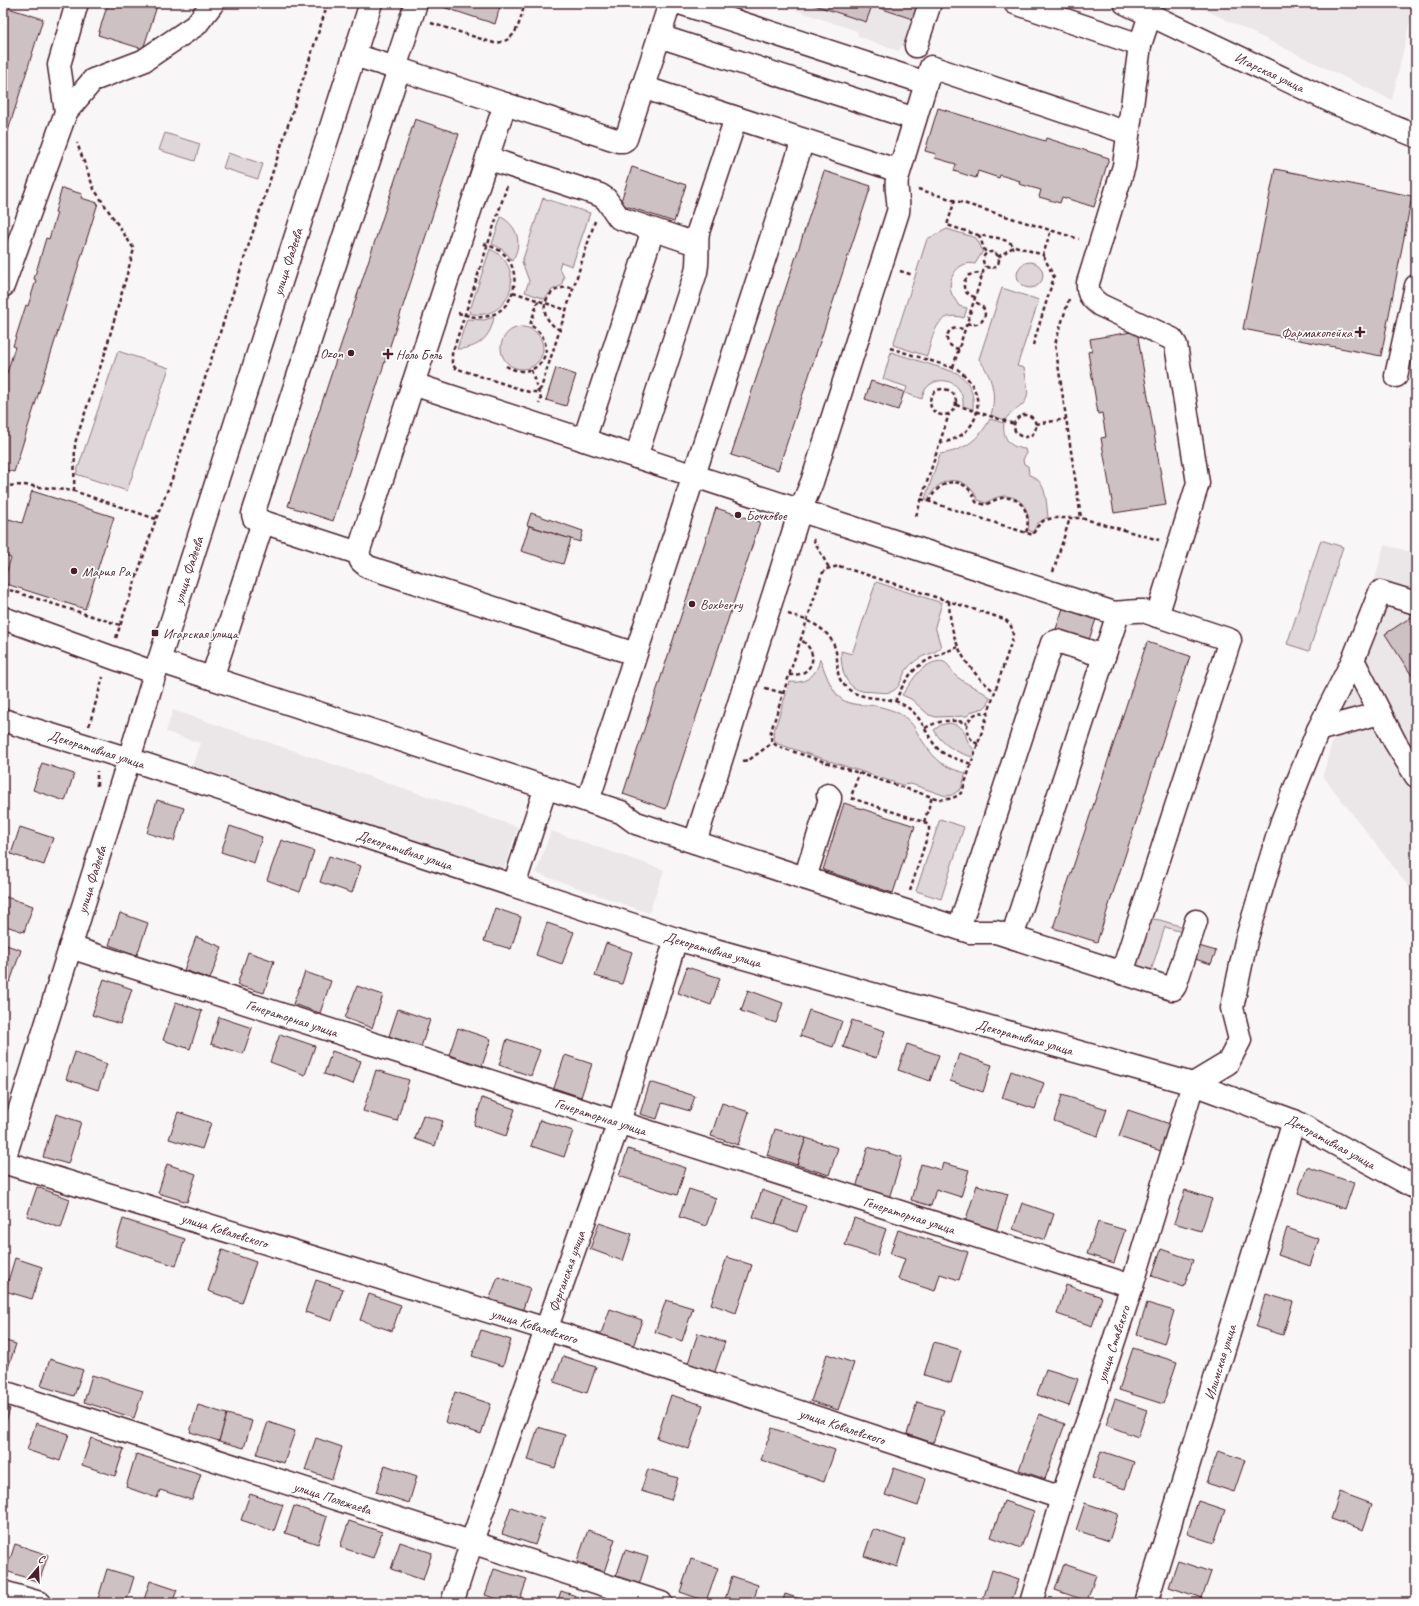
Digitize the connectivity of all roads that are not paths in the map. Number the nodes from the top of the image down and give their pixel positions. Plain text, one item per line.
1 (77, 3) edge
2 (213, 3) edge
3 (370, 3) edge
4 (670, 3) edge
5 (680, 3) edge
6 (930, 3) edge
7 (1015, 3) edge
8 (1125, 3) edge
9 (414, 10) edge
10 (1150, 15) junction
11 (660, 36) junction
12 (1140, 45) junction
13 (916, 46) dead end
14 (354, 55) junction
15 (397, 69) junction
16 (926, 83) junction
17 (642, 87) junction
18 (505, 104) junction
19 (66, 112) junction
20 (736, 118) junction
21 (915, 119) junction
22 (1128, 133) junction
23 (1416, 133) edge
24 (803, 140) junction
25 (487, 158) junction
26 (899, 171) junction
27 (653, 230) junction
28 (696, 244) junction
29 (3, 286) edge
30 (1416, 286) edge
31 (1396, 376) dead end
32 (413, 384) junction
33 (584, 440) junction
34 (636, 457) junction
35 (694, 476) junction
36 (800, 511) junction
37 (263, 522) junction
38 (358, 553) junction
39 (1416, 603) edge
40 (1118, 614) junction
41 (1157, 616) junction
42 (3, 618) edge
43 (635, 654) junction
44 (1104, 656) junction
45 (1353, 660) junction
46 (157, 667) junction
47 (212, 678) junction
48 (1380, 713) junction
49 (3, 720) edge
50 (1318, 730) junction
51 (129, 759) junction
52 (1416, 776) edge
53 (546, 787) junction
54 (836, 797) road end
55 (588, 801) junction
56 (695, 842) junction
57 (805, 878) junction
58 (514, 885) junction
59 (1196, 921) dead end
60 (959, 928) junction
61 (1012, 937) junction
62 (676, 939) junction
63 (70, 947) junction
64 (1122, 973) junction
65 (1192, 1084) junction
66 (1294, 1121) junction
67 (618, 1122) junction
68 (3, 1163) edge
69 (1416, 1188) edge
70 (1132, 1286) junction
71 (546, 1329) junction
72 (3, 1392) edge
73 (1062, 1498) junction
74 (472, 1541) junction
75 (3, 1592) edge
76 (40, 1603) edge
77 (452, 1603) edge
78 (661, 1603) edge
79 (1031, 1603) edge
80 (1146, 1603) edge

1 - 19 street
2 - 19 street
3 - 14 street, улица Фадеева
4 - 11 street
5 - 16 street
6 - 13 street
7 - 12 street
8 - 10 street, Игарская улица
9 - 15 street
10 - 12 street
10 - 23 street, Игарская улица
11 - 17 street
11 - 21 street
12 - 22 street
14 - 15 street
14 - 46 street, улица Фадеева
15 - 18 street
15 - 37 street
16 - 21 street
16 - 22 street
17 - 18 street
17 - 20 street
18 - 25 street
19 - 29 street
20 - 24 street
20 - 28 street
21 - 26 street
22 - 41 street
24 - 26 street
24 - 35 street
25 - 27 street
25 - 32 street
26 - 36 street
27 - 28 street
27 - 33 street
28 - 34 street
30 - 31 street
32 - 33 street
32 - 38 street
33 - 34 street
34 - 35 street
35 - 36 street
35 - 43 street
36 - 40 street
36 - 56 street
37 - 38 street
37 - 47 street
38 - 43 street
39 - 45 street
40 - 41 street
40 - 44 street
41 - 64 street
42 - 46 street
43 - 55 street
44 - 60 street
44 - 61 street
45 - 48 street
45 - 50 street
46 - 47 street
46 - 51 street, улица Фадеева
47 - 53 street
48 - 50 street
48 - 52 street
49 - 51 street, Декоративная улица
50 - 65 street
51 - 58 street, Декоративная улица
51 - 63 street, улица Фадеева
53 - 55 street
53 - 58 street
54 - 57 street
55 - 56 street
56 - 57 street
57 - 60 street
58 - 62 street, Декоративная улица
59 - 64 street
60 - 61 street
61 - 64 street
62 - 65 street, Декоративная улица
62 - 67 street, Ферганская улица
63 - 67 street, Генераторная улица
63 - 68 street, улица Фадеева
65 - 66 street, Декоративная улица
65 - 70 street, улица Ставского
66 - 69 street, Декоративная улица
66 - 80 street, Илимская улица
67 - 70 street, Генераторная улица
67 - 71 street, Ферганская улица
68 - 71 street, улица Ковалевского
70 - 73 street, улица Ставского
71 - 73 street, улица Ковалевского
71 - 74 street, Ферганская улица
72 - 74 street, улица Полежаева
73 - 79 street, улица Ставского
74 - 77 street, Ферганская улица
74 - 78 street, улица Полежаева
75 - 76 street

